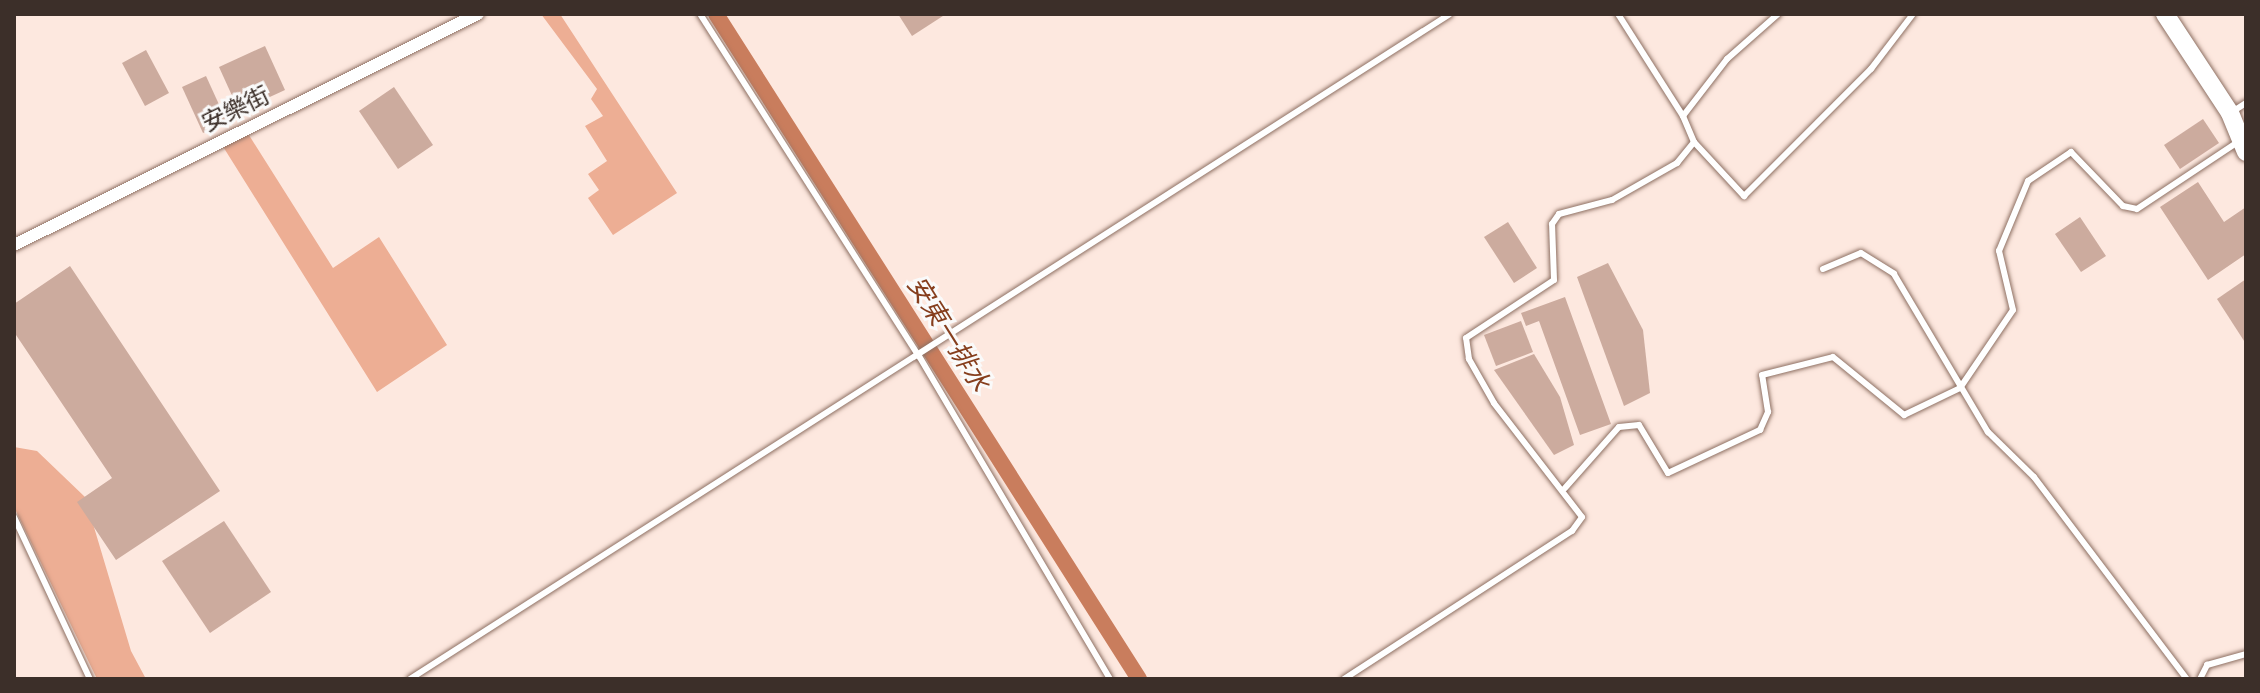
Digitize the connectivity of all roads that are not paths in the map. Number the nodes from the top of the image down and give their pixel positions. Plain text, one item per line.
1 (478, 14) edge
2 (700, 14) edge
3 (1450, 14) edge
4 (1618, 14) edge
5 (1778, 14) edge
6 (1913, 14) edge
7 (2165, 14) edge
8 (2238, 108) edge
9 (1683, 116) junction
10 (1694, 142) junction
11 (2244, 146) edge
12 (14, 245) edge
13 (1823, 269) dead end
14 (919, 356) junction
15 (1960, 388) junction
16 (1565, 488) junction
17 (14, 517) edge
18 (2246, 654) edge
19 (90, 679) edge
20 (410, 679) edge
21 (1110, 679) edge
22 (1344, 679) edge
23 (2187, 679) edge
24 (2200, 679) edge

1 - 12 street, 安樂街
2 - 14 lane
3 - 14 lane
4 - 9 lane
5 - 9 lane
6 - 10 lane
7 - 8 street
8 - 11 street
9 - 10 lane
10 - 16 lane
11 - 15 lane
13 - 15 lane
14 - 20 lane
14 - 21 lane
15 - 16 lane
15 - 23 lane
16 - 22 lane
17 - 19 lane
18 - 24 lane

